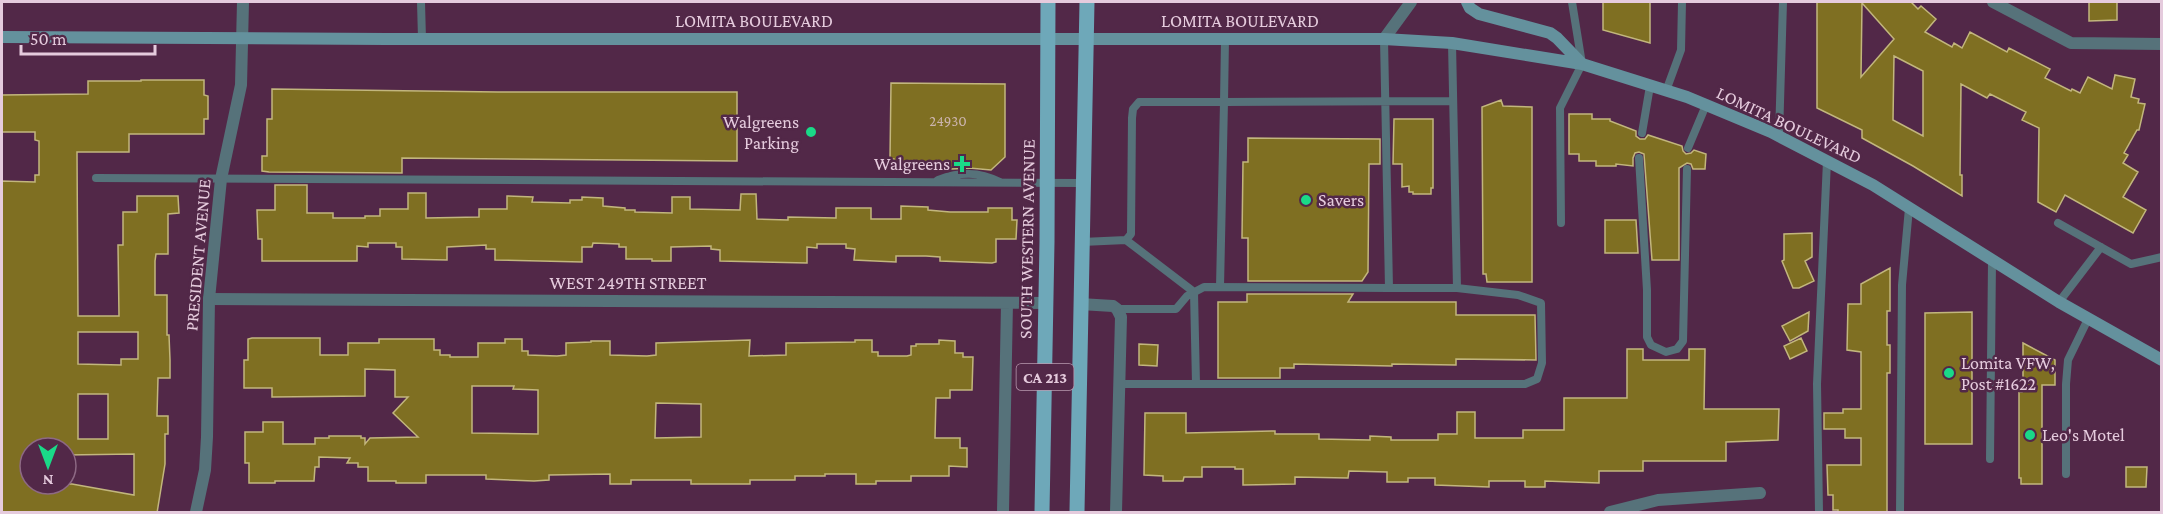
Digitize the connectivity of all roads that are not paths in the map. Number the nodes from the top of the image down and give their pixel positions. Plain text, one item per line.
1 (243, 2) edge
2 (421, 2) edge
3 (1048, 2) edge
4 (1087, 2) edge
5 (1411, 2) edge
6 (1467, 2) edge
7 (1572, 2) edge
8 (1682, 2) edge
9 (1783, 2) edge
10 (1993, 2) edge
11 (2, 37) edge
12 (243, 39) junction
13 (422, 39) junction
14 (1088, 39) junction
15 (1225, 39) junction
16 (1384, 39) junction
17 (1048, 40) junction
18 (1452, 43) junction
19 (2162, 44) edge
20 (1582, 64) junction
21 (1650, 86) junction
22 (1666, 91) junction
23 (1385, 101) junction
24 (1453, 101) junction
25 (1224, 102) junction
26 (1706, 105) junction
27 (1642, 133) dead end
28 (1779, 136) junction
29 (1688, 148) dead end
30 (1639, 158) dead end
31 (1827, 161) junction
32 (1687, 169) dead end
33 (96, 178) dead end
34 (221, 179) junction
35 (1047, 183) junction
36 (1083, 183) junction
37 (1909, 208) junction
38 (1561, 223) dead end
39 (2058, 223) dead end
40 (1126, 240) junction
41 (1082, 242) junction
42 (2101, 247) junction
43 (2162, 257) edge
44 (1992, 261) junction
45 (1220, 287) junction
46 (1389, 288) junction
47 (1457, 288) junction
48 (1194, 292) junction
49 (209, 298) junction
50 (2060, 302) junction
51 (1007, 303) junction
52 (1046, 303) junction
53 (1080, 304) junction
54 (1117, 309) junction
55 (2088, 319) junction
56 (2162, 360) edge
57 (1120, 384) junction
58 (1196, 384) junction
59 (1990, 459) dead end
60 (2066, 474) dead end
61 (1760, 493) dead end
62 (196, 513) edge
63 (1003, 513) edge
64 (1042, 513) edge
65 (1077, 513) edge
66 (1116, 513) edge
67 (1610, 513) edge
68 (1819, 513) edge
69 (1900, 513) edge

1 - 12 street, PRESIDENT AVENUE
2 - 13 lane
3 - 17 main road, SOUTH WESTERN AVENUE / CA 213
4 - 14 main road, CA 213
5 - 16 street
6 - 20 main road
7 - 20 lane
8 - 22 lane
9 - 28 lane
10 - 19 street
11 - 12 main road, LOMITA BOULEVARD
12 - 13 main road, LOMITA BOULEVARD
12 - 34 street, PRESIDENT AVENUE
13 - 17 main road, LOMITA BOULEVARD
14 - 15 main road, LOMITA BOULEVARD
14 - 17 main road, LOMITA BOULEVARD
14 - 36 main road, CA 213
15 - 16 main road, LOMITA BOULEVARD
15 - 25 lane
16 - 18 main road, LOMITA BOULEVARD
16 - 23 lane
17 - 35 main road, SOUTH WESTERN AVENUE / CA 213
18 - 20 main road, LOMITA BOULEVARD
18 - 24 lane
20 - 21 main road, LOMITA BOULEVARD
20 - 38 lane
21 - 22 main road, LOMITA BOULEVARD
21 - 27 lane
22 - 26 main road, LOMITA BOULEVARD
23 - 24 lane
23 - 25 lane
23 - 46 lane
24 - 47 lane
25 - 40 lane
25 - 45 lane
26 - 28 main road, LOMITA BOULEVARD
26 - 29 lane
28 - 31 main road, LOMITA BOULEVARD
30 - 32 lane
31 - 37 main road, LOMITA BOULEVARD
31 - 68 lane
33 - 34 lane
34 - 35 lane
34 - 49 street, PRESIDENT AVENUE
35 - 36 lane
35 - 52 main road, SOUTH WESTERN AVENUE / CA 213
36 - 41 main road, CA 213
37 - 44 main road, LOMITA BOULEVARD
37 - 69 lane
39 - 42 lane
40 - 41 lane
40 - 48 lane
41 - 53 main road, CA 213
42 - 43 lane
42 - 50 lane
44 - 50 main road, LOMITA BOULEVARD
44 - 59 lane
45 - 46 lane
45 - 48 lane
46 - 47 lane
47 - 58 lane
48 - 54 lane
48 - 58 lane
49 - 51 street, WEST 249TH STREET
49 - 62 street, PRESIDENT AVENUE
50 - 55 main road, LOMITA BOULEVARD
51 - 52 street, WEST 249TH STREET
51 - 63 street, SOUTH WESTERN AVENUE
52 - 64 main road, SOUTH WESTERN AVENUE / CA 213
53 - 54 street
53 - 65 main road, CA 213
54 - 57 street
55 - 56 main road, LOMITA BOULEVARD
55 - 60 lane
57 - 58 lane
57 - 66 street
61 - 67 street

